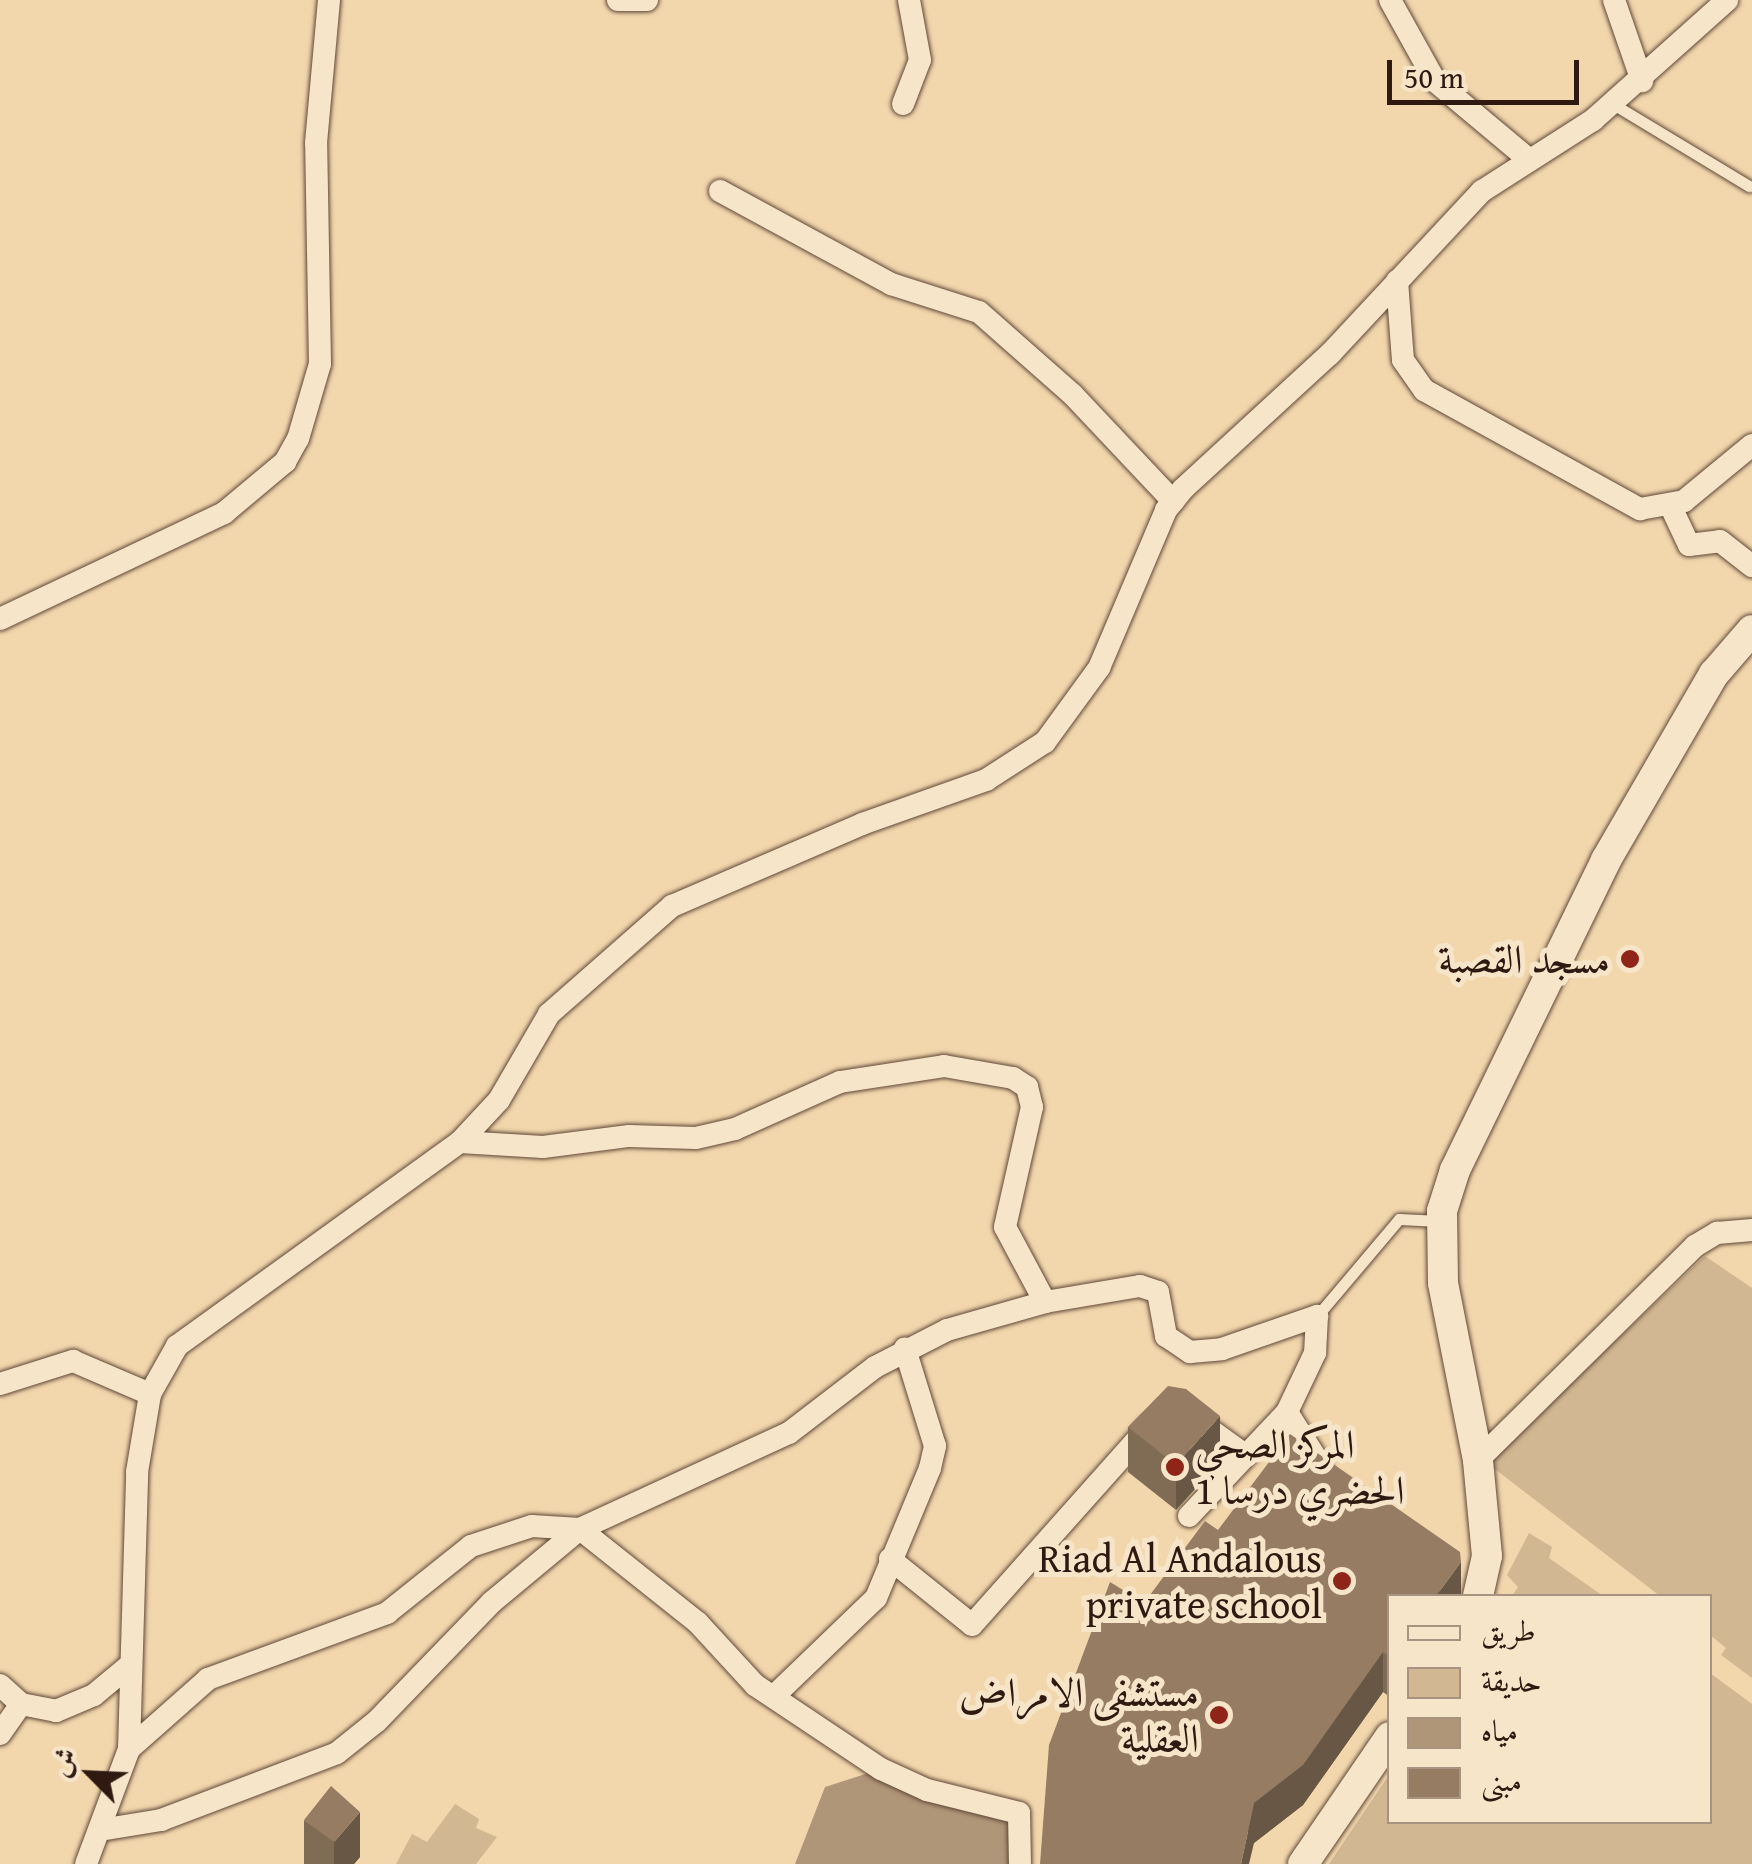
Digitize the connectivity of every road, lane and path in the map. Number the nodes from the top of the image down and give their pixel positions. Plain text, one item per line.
1 (329, 0) edge
2 (618, 0) edge
3 (648, 0) edge
4 (910, 0) edge
5 (1390, 0) edge
6 (1614, 0) edge
7 (1726, 0) edge
8 (1642, 81) junction
9 (903, 104) dead end
10 (1613, 104) junction
11 (1527, 158) junction
12 (1749, 186) dead end
13 (720, 191) dead end
14 (1397, 282) junction
15 (1752, 446) edge
16 (1173, 501) junction
17 (1671, 507) junction
18 (1752, 566) edge
19 (6, 614) edge
20 (1752, 630) edge
21 (460, 1142) junction
22 (1440, 1222) junction
23 (1752, 1230) edge
24 (1044, 1302) junction
25 (1317, 1316) junction
26 (905, 1349) junction
27 (0, 1384) edge
28 (150, 1394) junction
29 (1287, 1412) junction
30 (1245, 1455) junction
31 (1478, 1460) junction
32 (1335, 1482) edge
33 (1190, 1516) dead end
34 (580, 1529) junction
35 (890, 1559) junction
36 (1450, 1565) edge
37 (1480, 1591) edge
38 (130, 1665) junction
39 (0, 1685) edge
40 (774, 1696) junction
41 (21, 1704) junction
42 (0, 1734) edge
43 (1387, 1741) edge
44 (129, 1749) junction
45 (100, 1830) junction
46 (86, 1864) edge
47 (1020, 1864) edge
48 (1303, 1864) edge

1 - 19 street
2 - 3 street
4 - 9 street
5 - 11 street
6 - 8 street
7 - 8 street
8 - 10 street
10 - 11 street
10 - 12 lane
11 - 14 street
13 - 16 street
14 - 16 street
14 - 17 street
15 - 17 street
16 - 21 street
17 - 18 street
20 - 22 street
21 - 24 street
21 - 28 street
22 - 25 lane
22 - 31 street
23 - 31 street
24 - 25 street
24 - 26 street
25 - 29 street
26 - 34 street
26 - 35 street
27 - 28 street
28 - 38 street
29 - 30 street
29 - 32 street
30 - 33 street
30 - 35 street
31 - 37 street
34 - 40 street
34 - 44 street
34 - 45 street
35 - 40 street
36 - 37 street
38 - 41 street
38 - 44 street
39 - 41 street
40 - 47 street
41 - 42 street
43 - 48 street
44 - 45 street
45 - 46 street

